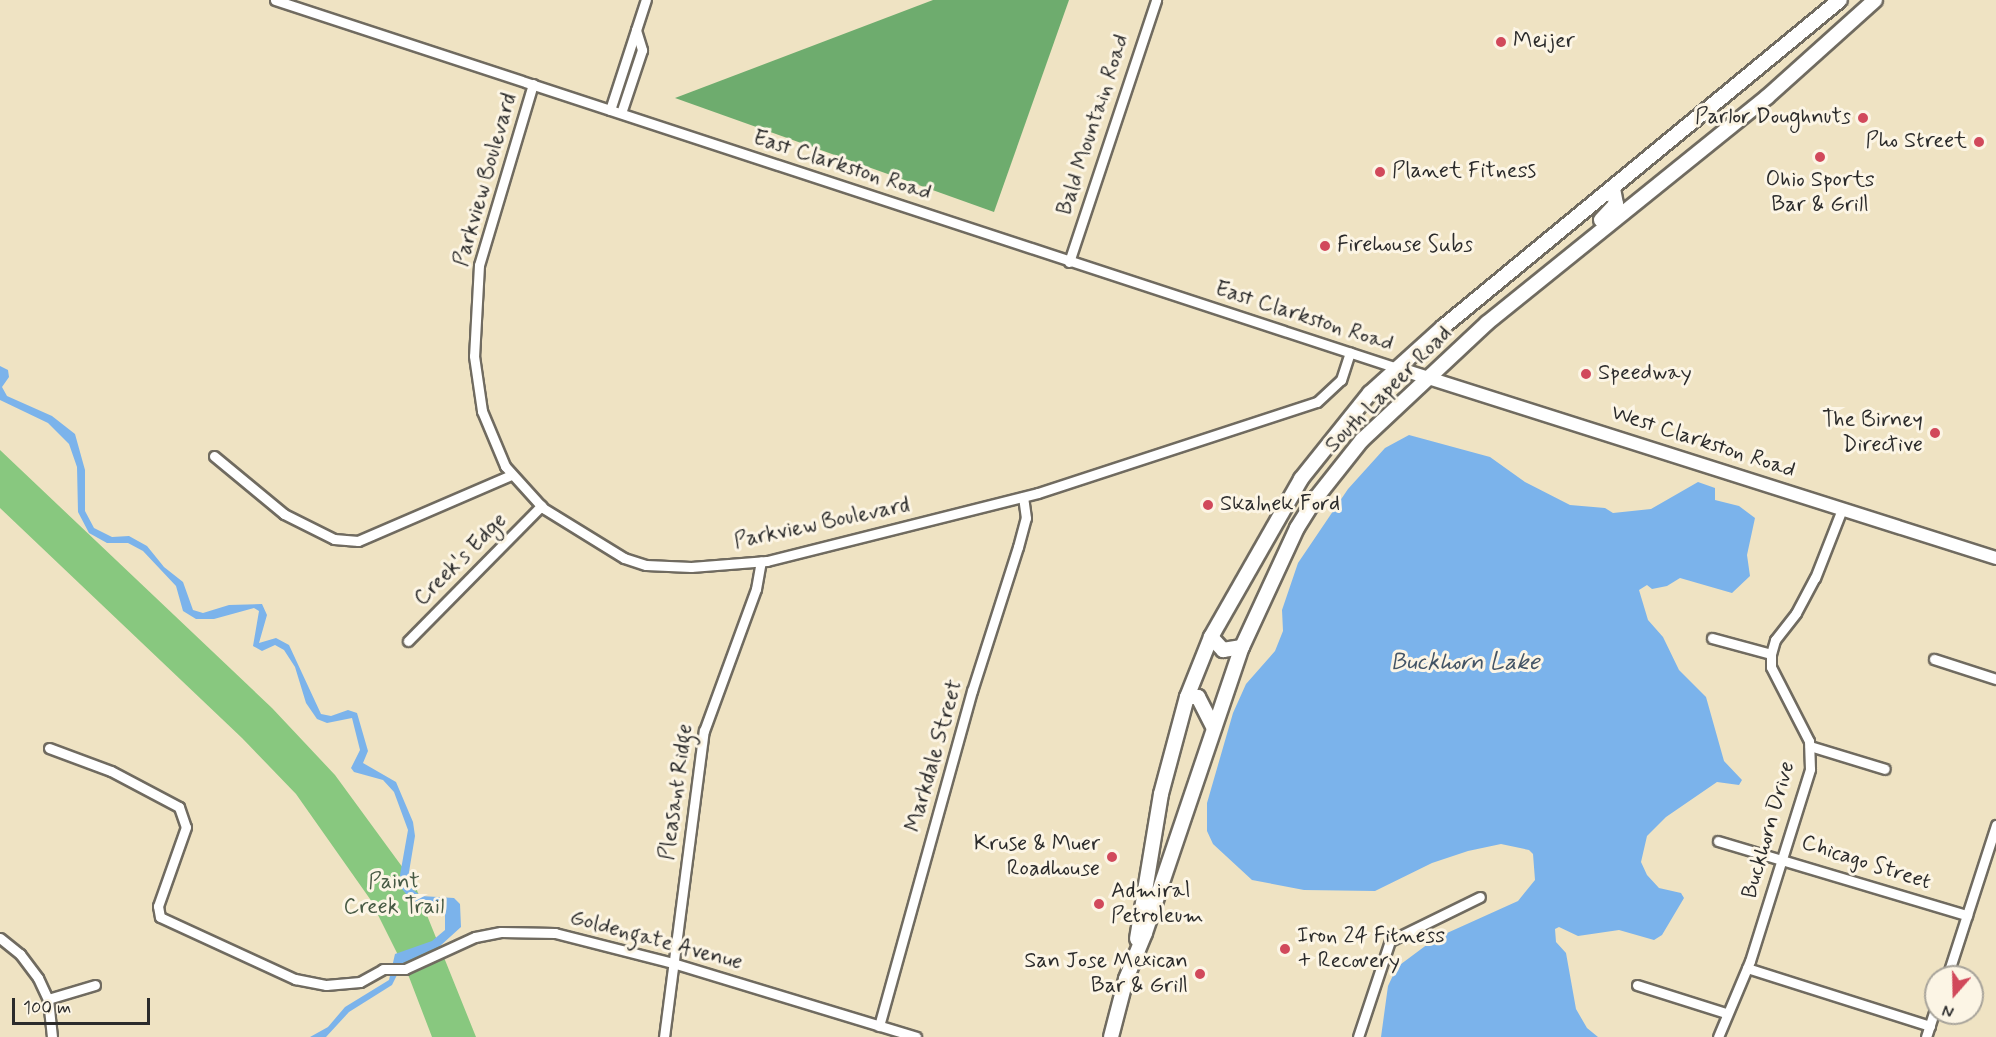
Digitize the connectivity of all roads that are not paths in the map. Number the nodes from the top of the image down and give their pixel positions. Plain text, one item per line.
1 (275, 0) edge
2 (646, 0) edge
3 (1156, 0) edge
4 (1840, 0) edge
5 (1875, 0) edge
6 (636, 30) junction
7 (533, 84) junction
8 (610, 110) junction
9 (621, 113) junction
10 (1677, 137) junction
11 (1688, 159) junction
12 (1613, 189) junction
13 (1069, 262) junction
14 (1524, 292) junction
15 (1350, 352) junction
16 (1397, 368) junction
17 (1427, 377) junction
18 (214, 456) dead end
19 (511, 475) junction
20 (1023, 496) junction
21 (541, 506) junction
22 (1842, 509) junction
23 (1996, 558) edge
24 (761, 561) junction
25 (1211, 637) junction
26 (1712, 638) dead end
27 (408, 641) dead end
28 (1242, 647) junction
29 (1770, 654) junction
30 (1934, 659) dead end
31 (1996, 679) edge
32 (1187, 698) junction
33 (1213, 727) junction
34 (1810, 746) junction
35 (48, 748) dead end
36 (1885, 769) dead end
37 (1996, 825) edge
38 (1718, 841) dead end
39 (1784, 858) junction
40 (1480, 897) dead end
41 (1967, 915) junction
42 (0, 938) edge
43 (1134, 956) junction
44 (673, 963) junction
45 (1951, 965) edge
46 (1747, 968) junction
47 (95, 985) dead end
48 (1637, 985) dead end
49 (48, 999) junction
50 (1726, 1013) junction
51 (879, 1026) junction
52 (1930, 1026) joint
53 (52, 1037) edge
54 (664, 1037) edge
55 (916, 1037) edge
56 (1111, 1037) edge
57 (1358, 1037) edge
58 (1718, 1037) edge
59 (1926, 1037) edge

1 - 7 street, East Clarkston Road
2 - 6 street
3 - 13 street, Bald Mountain Road
4 - 10 main road, South Lapeer Road
5 - 11 main road, South Lapeer Road
6 - 8 street
6 - 9 street
7 - 8 street, East Clarkston Road
7 - 19 street, Parkview Boulevard
8 - 9 street, East Clarkston Road
9 - 13 street, East Clarkston Road
10 - 11 main road
10 - 12 main road, South Lapeer Road
11 - 14 main road, South Lapeer Road
12 - 14 main road
12 - 16 main road, South Lapeer Road
13 - 15 street, East Clarkston Road
14 - 17 main road, South Lapeer Road
15 - 16 street, East Clarkston Road
15 - 20 street, Parkview Boulevard
16 - 17 main road, West Clarkston Road
16 - 25 main road, South Lapeer Road
17 - 22 main road, West Clarkston Road
17 - 28 main road, South Lapeer Road
18 - 19 street
19 - 21 street, Parkview Boulevard
20 - 24 street, Parkview Boulevard
20 - 51 street, Markdale Street
21 - 24 street, Parkview Boulevard
21 - 27 street, Creek's Edge
22 - 23 main road, West Clarkston Road
22 - 29 street
24 - 44 street, Pleasant Ridge
25 - 28 main road
25 - 32 main road, South Lapeer Road
26 - 29 street
28 - 33 main road, South Lapeer Road
29 - 34 street, Buckhorn Drive
30 - 31 street
32 - 33 main road
32 - 43 main road, South Lapeer Road
33 - 43 main road, South Lapeer Road
34 - 36 street
34 - 39 street, Buckhorn Drive
35 - 44 street, Goldengate Avenue
37 - 41 street
38 - 39 street, Chicago Street
39 - 41 street, Chicago Street
39 - 46 street, Buckhorn Drive
40 - 57 street
41 - 45 street
42 - 49 street
43 - 56 main road, South Lapeer Road
44 - 51 street, Goldengate Avenue
44 - 54 street, Pleasant Ridge
46 - 50 street, Buckhorn Drive
46 - 52 street
47 - 49 street
48 - 50 street
49 - 53 street
50 - 58 street, Buckhorn Drive
51 - 55 street, Goldengate Avenue
52 - 59 street

